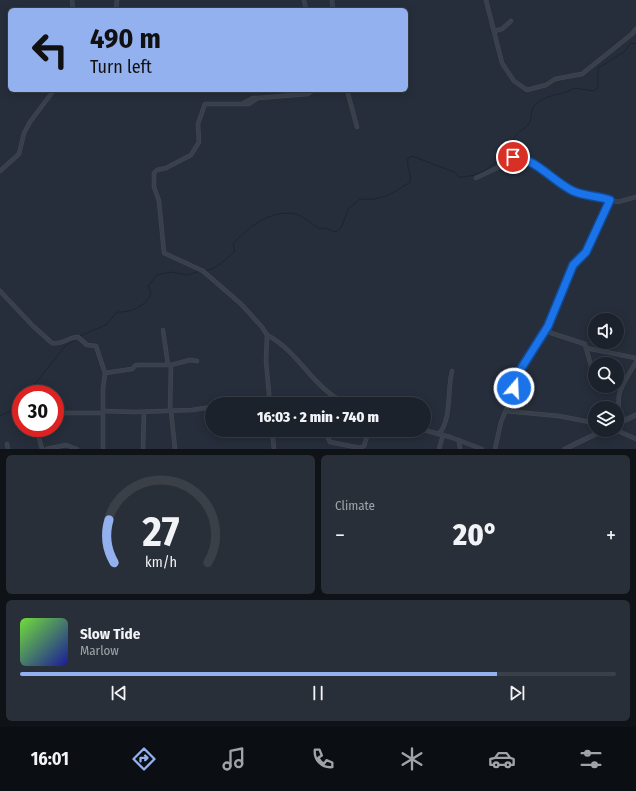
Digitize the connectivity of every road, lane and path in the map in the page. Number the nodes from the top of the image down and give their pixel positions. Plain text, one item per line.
1 (486, 0) edge
2 (511, 21) dead end
3 (636, 29) edge
4 (494, 31) junction
5 (52, 92) edge
6 (311, 92) edge
7 (348, 92) edge
8 (357, 127) dead end
9 (0, 171) edge
10 (476, 178) dead end
11 (636, 197) edge
12 (610, 200) junction
13 (0, 291) edge
14 (163, 330) dead end
15 (545, 331) junction
16 (267, 335) junction
17 (586, 348) junction
18 (588, 357) edge
19 (636, 358) edge
20 (197, 360) dead end
21 (636, 362) edge
22 (169, 365) junction
23 (452, 371) dead end
24 (105, 373) junction
25 (624, 380) edge
26 (269, 397) edge
27 (334, 397) edge
28 (205, 408) edge
29 (170, 411) junction
30 (506, 411) junction
31 (103, 412) junction
32 (144, 412) junction
33 (64, 413) edge
34 (636, 415) edge
35 (624, 421) edge
36 (588, 422) edge
37 (431, 432) edge
38 (441, 434) junction
39 (624, 434) edge
40 (39, 437) edge
41 (273, 437) edge
42 (328, 437) edge
43 (367, 437) edge
44 (590, 437) edge
45 (459, 440) junction
46 (636, 440) edge
47 (7, 444) dead end
48 (71, 448) edge
49 (8, 449) edge
50 (42, 449) edge
51 (47, 449) edge
52 (77, 449) edge
53 (103, 449) edge
54 (143, 449) edge
55 (175, 449) edge
56 (274, 449) edge
57 (363, 449) edge
58 (439, 449) edge
59 (460, 449) edge
60 (482, 449) edge
61 (495, 449) edge
62 (565, 449) edge

1 - 4 street
2 - 4 street
3 - 4 street
5 - 9 street
6 - 16 street
7 - 8 street
10 - 12 street
11 - 12 street
12 - 15 street
13 - 24 street
14 - 22 street
15 - 17 street
15 - 30 street
16 - 26 street
16 - 27 street
17 - 18 street
17 - 19 street
20 - 22 street
21 - 25 street
22 - 24 street
22 - 29 street
23 - 38 street
24 - 31 street
28 - 29 street
29 - 32 street
29 - 55 street
30 - 36 street
30 - 61 street
31 - 32 street
31 - 33 street
31 - 53 street
32 - 54 street
34 - 35 street
37 - 38 street
38 - 45 street
38 - 58 street
39 - 46 street
40 - 50 street
41 - 56 street
42 - 57 street
43 - 57 street
44 - 62 street
45 - 59 street
45 - 60 street
47 - 49 street
48 - 51 street
48 - 52 street

